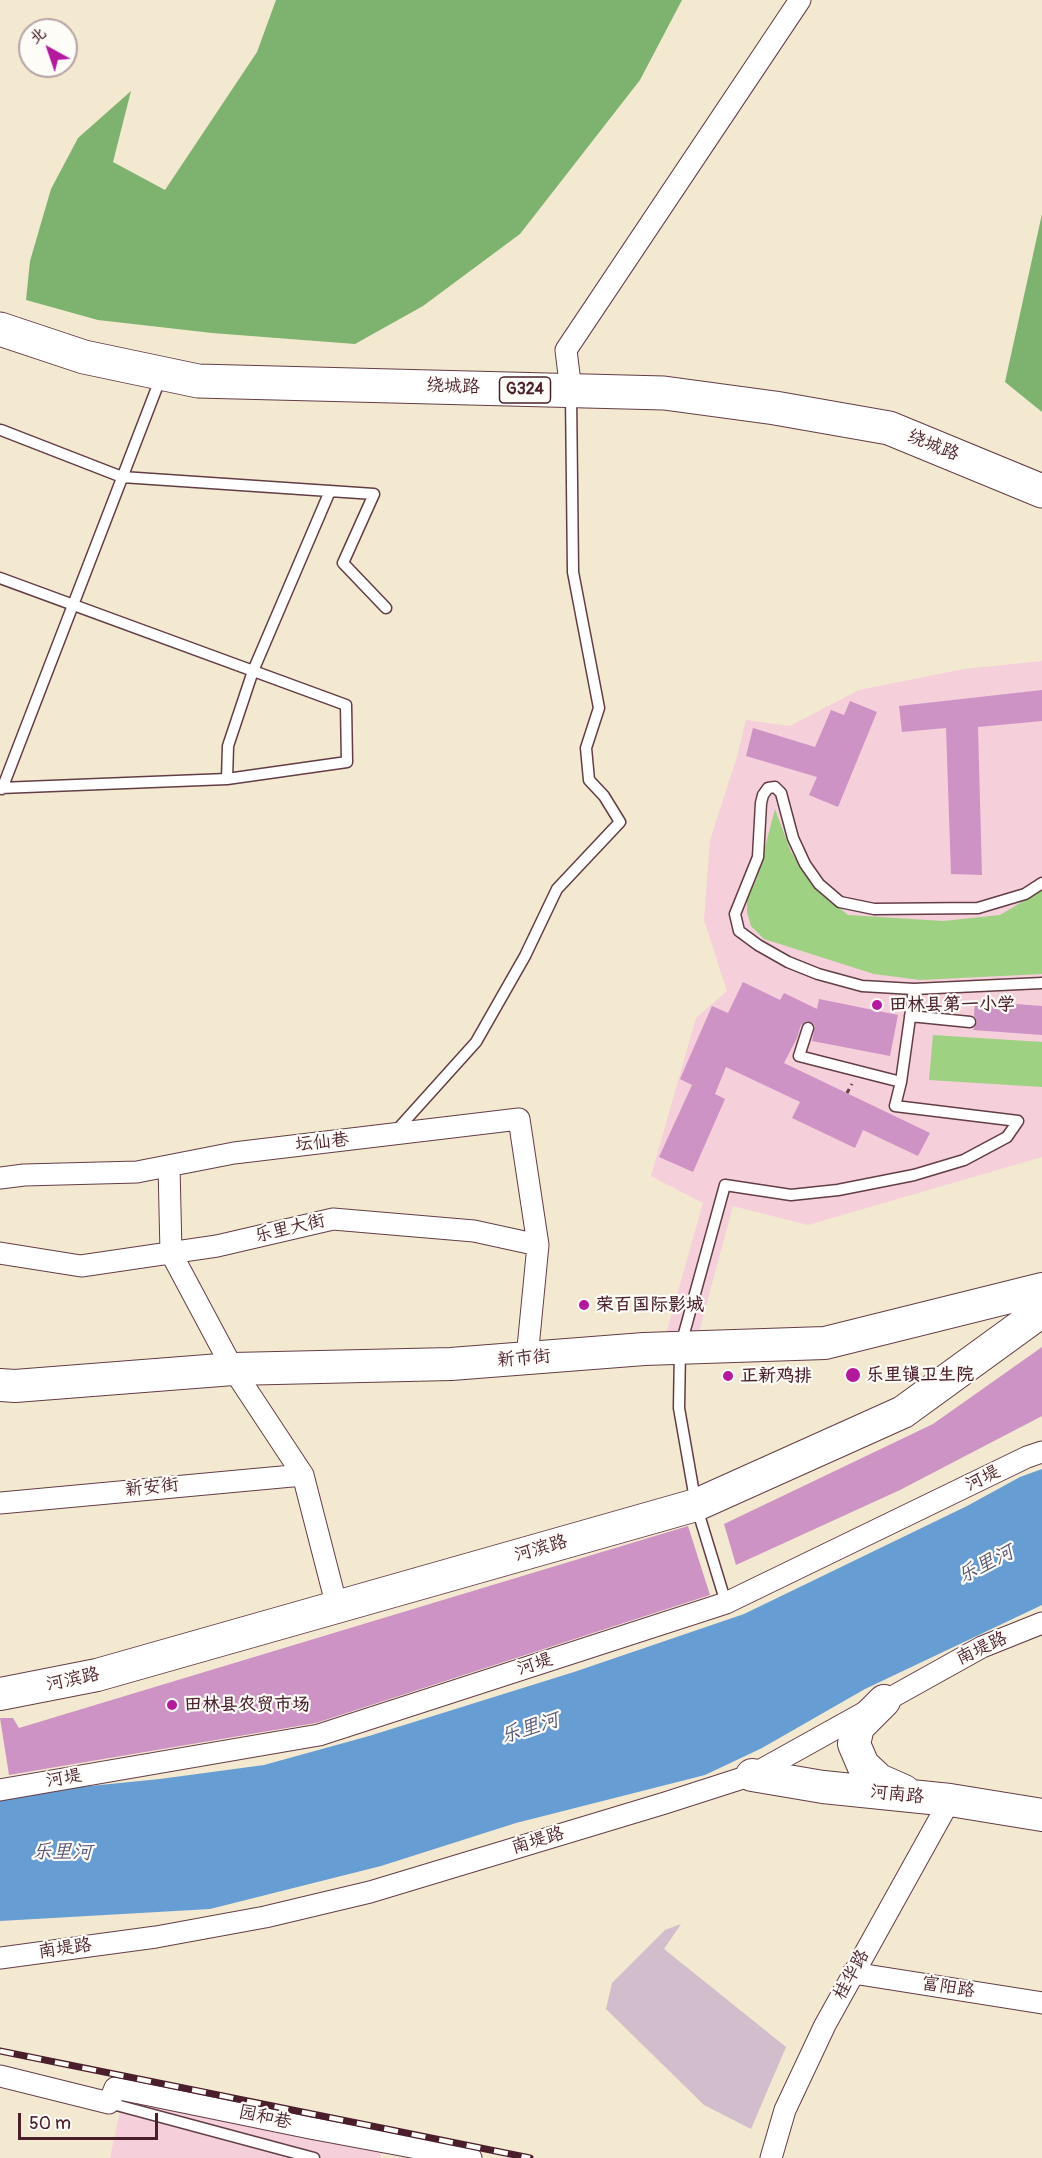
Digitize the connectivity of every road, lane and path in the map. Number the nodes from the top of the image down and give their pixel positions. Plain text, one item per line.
1 (800, 0) edge
2 (0, 329) edge
3 (162, 374) junction
4 (571, 391) junction
5 (1, 430) edge
6 (122, 477) junction
7 (330, 491) junction
8 (1042, 491) edge
9 (0, 578) edge
10 (73, 605) junction
11 (386, 608) dead end
12 (253, 671) junction
13 (227, 778) junction
14 (1, 789) edge
15 (1042, 883) edge
16 (1042, 982) edge
17 (914, 990) junction
18 (910, 1016) junction
19 (970, 1022) dead end
20 (808, 1028) dead end
21 (852, 1082) dead end
22 (901, 1082) junction
23 (847, 1093) dead end
24 (392, 1135) junction
25 (169, 1166) junction
26 (0, 1178) edge
27 (538, 1245) junction
28 (0, 1253) edge
29 (171, 1253) junction
30 (1030, 1305) edge
31 (680, 1348) junction
32 (527, 1358) junction
33 (233, 1369) junction
34 (0, 1385) edge
35 (1042, 1452) edge
36 (303, 1475) junction
37 (0, 1503) edge
38 (696, 1505) junction
39 (726, 1603) junction
40 (337, 1607) junction
41 (1042, 1623) edge
42 (0, 1694) edge
43 (884, 1701) junction
44 (752, 1775) junction
45 (0, 1790) edge
46 (916, 1797) junction
47 (950, 1800) junction
48 (1042, 1815) edge
49 (0, 1958) edge
50 (853, 1973) junction
51 (1042, 2003) edge
52 (0, 2076) edge
53 (109, 2103) junction
54 (314, 2158) edge
55 (471, 2158) edge
56 (771, 2158) edge

1 - 4 street
2 - 3 highway, 绕城路 / G324
3 - 4 highway, 绕城路 / G324
3 - 6 lane
4 - 8 highway, 绕城路 / G324
4 - 24 lane
5 - 6 lane
6 - 7 lane
6 - 10 lane
7 - 11 lane
7 - 12 lane
9 - 10 lane
10 - 12 lane
10 - 14 lane
12 - 13 lane
12 - 13 lane
13 - 14 lane
15 - 17 lane
16 - 17 lane
17 - 18 lane
18 - 19 lane
18 - 22 lane
20 - 22 lane
21 - 23 path
22 - 31 lane
24 - 25 street, 坛仙巷
24 - 27 street, 坛仙巷
25 - 26 street, 坛仙巷
25 - 29 street
27 - 29 street, 乐里大街
27 - 32 street
28 - 29 street, 乐里大街
29 - 33 street
30 - 31 street, 新市街
30 - 38 street, 河滨路
31 - 32 street, 新市街
31 - 38 lane
32 - 33 street, 新市街
33 - 34 street, 新市街
33 - 36 street
35 - 39 street, 河堤
36 - 37 street, 新安街
36 - 40 street
38 - 39 lane
38 - 40 street, 河滨路
39 - 45 street, 河堤
40 - 42 street, 河滨路
41 - 43 street, 南堤路
43 - 44 street, 南堤路
43 - 46 street
44 - 46 street, 河南路
44 - 49 street, 南堤路
46 - 47 street, 河南路
47 - 48 street, 河南路
47 - 50 street, 桂华路
50 - 51 street, 富阳路
50 - 56 street, 桂华路
52 - 53 street
53 - 54 lane
53 - 55 street, 园和巷

